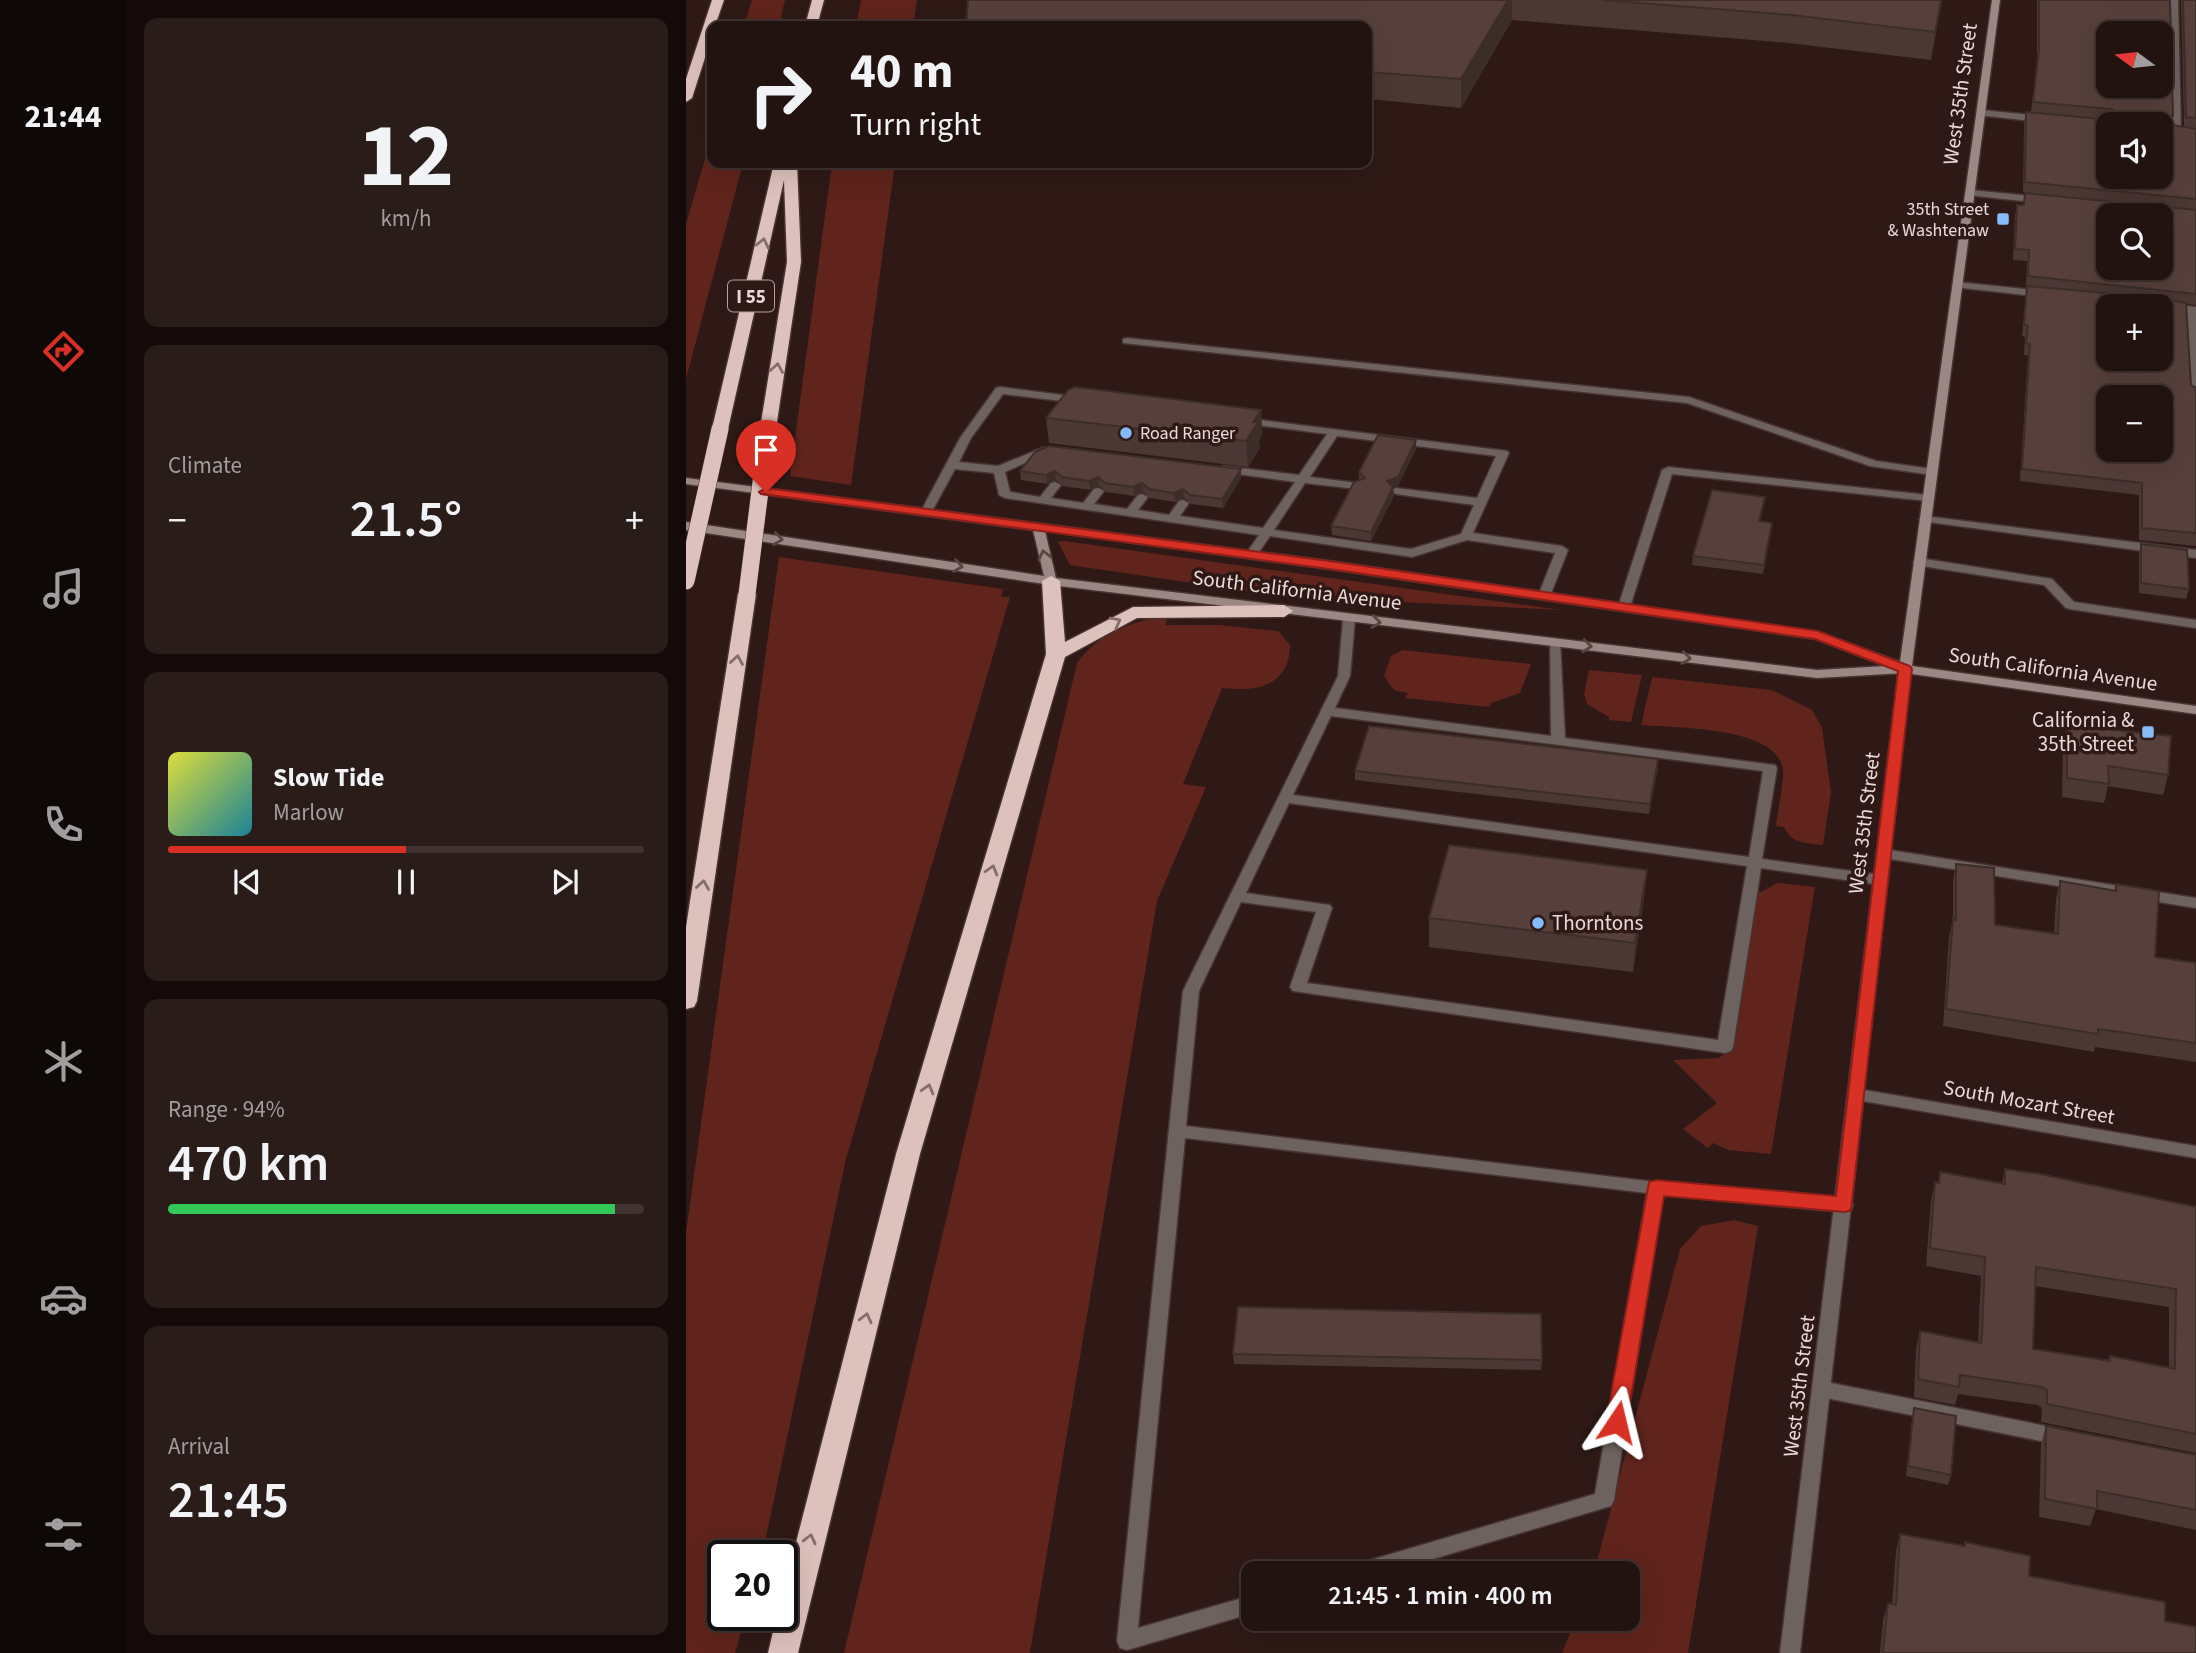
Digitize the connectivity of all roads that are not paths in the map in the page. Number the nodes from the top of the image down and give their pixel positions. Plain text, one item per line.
1 (718, 0) edge
2 (818, 0) edge
3 (1996, 0) edge
4 (2175, 0) edge
5 (711, 21) edge
6 (812, 21) edge
7 (707, 34) edge
8 (686, 98) edge
9 (1980, 113) junction
10 (2055, 120) edge
11 (2178, 132) edge
12 (780, 168) edge
13 (790, 168) edge
14 (1970, 192) junction
15 (2048, 200) edge
16 (1957, 285) junction
17 (2054, 295) edge
18 (2173, 307) edge
19 (2194, 309) edge
20 (1127, 341) dead end
21 (2196, 396) edge
22 (1094, 402) edge
23 (1227, 418) edge
24 (1334, 432) junction
25 (1060, 450) edge
26 (952, 465) junction
27 (1207, 468) edge
28 (999, 470) junction
29 (1932, 472) junction
30 (1303, 479) junction
31 (686, 481) edge
32 (1055, 485) edge
33 (1357, 486) edge
34 (1098, 491) edge
35 (1396, 491) edge
36 (1142, 497) edge
37 (1928, 498) junction
38 (1043, 501) junction
39 (1481, 502) junction
40 (1183, 503) edge
41 (1086, 507) junction
42 (926, 513) junction
43 (1130, 513) junction
44 (1172, 519) junction
45 (1925, 519) junction
46 (686, 526) edge
47 (1038, 528) junction
48 (1266, 532) junction
49 (1466, 536) junction
50 (2196, 554) edge
51 (1251, 555) junction
52 (1919, 562) junction
53 (686, 581) edge
54 (1051, 581) junction
55 (1544, 596) junction
56 (1624, 607) junction
57 (1284, 611) junction
58 (1349, 619) junction
59 (2196, 624) edge
60 (1556, 643) junction
61 (1056, 654) junction
62 (1905, 669) junction
63 (2196, 710) edge
64 (1326, 711) junction
65 (1558, 741) junction
66 (1285, 798) junction
67 (1884, 855) junction
68 (1754, 861) junction
69 (1881, 880) junction
70 (1237, 897) junction
71 (2196, 903) edge
72 (686, 1001) edge
73 (1855, 1094) junction
74 (1178, 1131) junction
75 (2196, 1152) edge
76 (1656, 1188) junction
77 (1845, 1205) junction
78 (1821, 1389) junction
79 (2075, 1440) edge
80 (1398, 1561) edge
81 (1241, 1608) edge
82 (1126, 1647) edge
83 (783, 1653) edge
84 (1790, 1653) edge

1 - 5 highway
2 - 6 highway
3 - 9 main road, West 35th Street
4 - 11 street
7 - 8 highway
9 - 10 street
9 - 14 main road, West 35th Street
53 -> 12 highway, I 55, bridge
72 -> 13 highway, bridge
14 - 15 street
14 - 16 main road, West 35th Street
16 - 17 street
16 - 29 main road, West 35th Street
18 - 19 street
19 - 21 street
20 - 29 street
22 - 26 street
23 - 24 street
24 - 30 street
24 - 39 street
25 - 28 street
26 - 28 street
26 - 42 street
27 - 30 street
28 - 38 street
29 - 37 main road, West 35th Street
30 - 33 street
30 - 48 street
31 - 42 main road, South California Avenue
32 - 38 street
34 - 41 street
35 - 39 street
36 - 43 street
37 - 45 main road, West 35th Street
37 - 56 street
38 - 41 street
39 - 49 street
40 - 44 street
41 - 43 street
42 - 47 main road, South California Avenue
43 - 44 street
44 - 48 street
45 - 50 street
45 - 52 main road, West 35th Street
46 -> 54 main road, South California Avenue
47 - 51 main road, South California Avenue
54 -> 47 main road
48 - 49 street
48 - 51 street
49 - 55 street
51 - 55 main road, South California Avenue
52 - 59 street
52 - 62 main road, West 35th Street
54 - 57 main road, South California Avenue
54 - 61 highway
55 - 56 main road, South California Avenue
56 - 62 main road, South California Avenue
57 - 58 main road, South California Avenue
61 -> 57 highway
58 -> 60 main road, South California Avenue
58 - 64 street
60 -> 62 main road, South California Avenue
60 - 65 street
83 -> 61 highway
62 - 63 main road, South California Avenue
62 - 67 street, West 35th Street
64 - 65 street
64 - 66 street
65 - 68 street
66 - 68 street
66 - 70 street
67 - 69 street, West 35th Street
67 - 71 street
68 - 69 street
68 - 70 street
69 - 73 street, West 35th Street
70 - 74 street
73 - 75 street, South Mozart Street
73 - 77 street, West 35th Street
74 - 76 street
74 - 82 street
76 - 77 street
76 - 80 street
77 - 78 street, West 35th Street
78 - 79 street
78 - 84 street, West 35th Street
81 - 82 street

